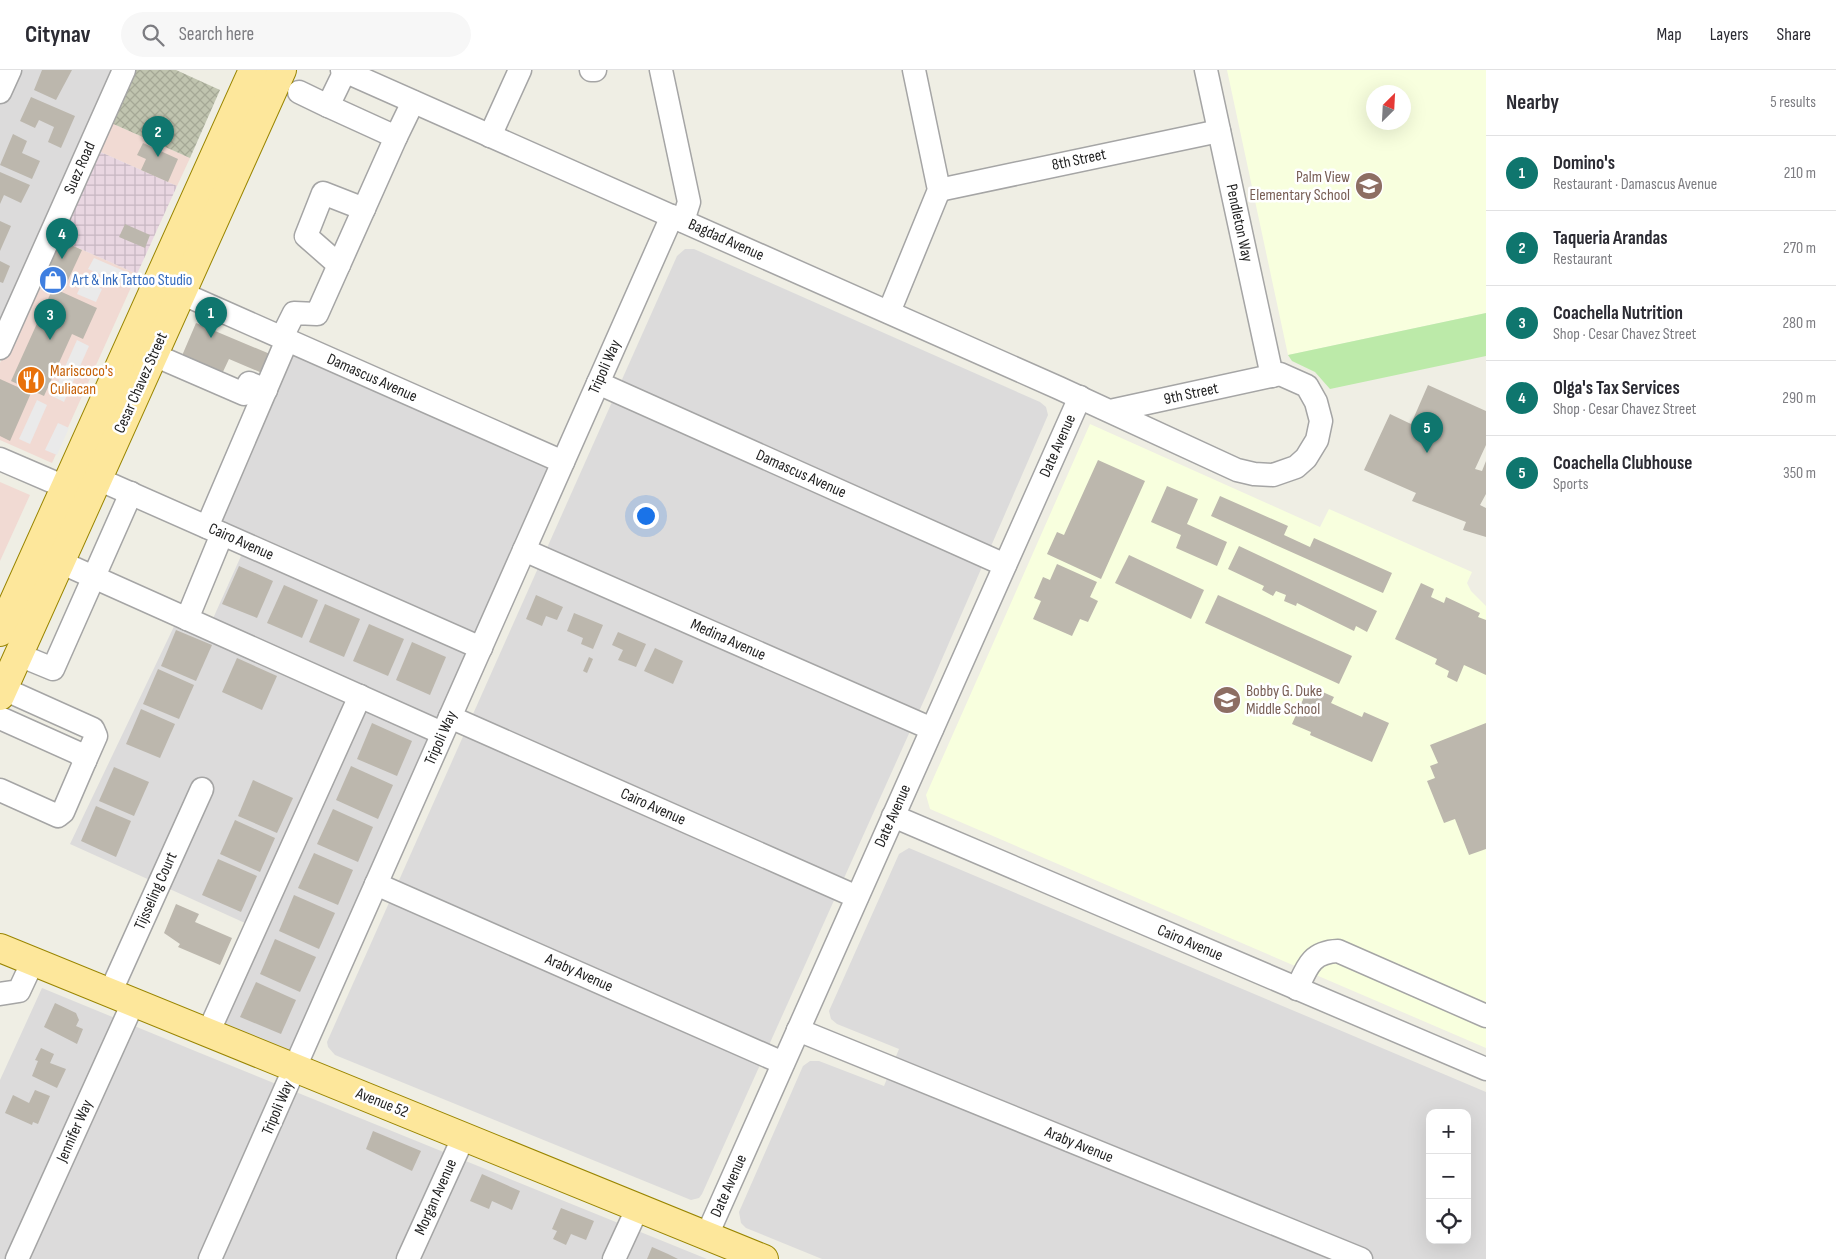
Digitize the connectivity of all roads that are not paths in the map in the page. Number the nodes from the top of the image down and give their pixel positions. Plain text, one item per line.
1 (10, 70) edge
2 (124, 70) edge
3 (282, 70) edge
4 (520, 70) edge
5 (590, 70) edge
6 (595, 70) edge
7 (661, 70) edge
8 (914, 70) edge
9 (1206, 70) edge
10 (343, 71) edge
11 (245, 72) edge
12 (0, 92) edge
13 (299, 92) dead end
14 (413, 102) junction
15 (328, 106) junction
16 (1219, 131) junction
17 (490, 136) junction
18 (396, 137) junction
19 (939, 190) junction
20 (220, 207) junction
21 (364, 209) junction
22 (677, 219) junction
23 (339, 265) junction
24 (181, 293) junction
25 (889, 312) junction
26 (284, 339) junction
27 (0, 348) edge
28 (154, 355) junction
29 (1272, 376) junction
30 (598, 383) junction
31 (266, 390) junction
32 (1080, 397) junction
33 (1110, 411) junction
34 (0, 459) edge
35 (563, 462) junction
36 (98, 479) junction
37 (65, 488) junction
38 (131, 493) junction
39 (214, 530) junction
40 (524, 550) junction
41 (60, 562) junction
42 (1005, 565) junction
43 (94, 577) junction
44 (188, 619) junction
45 (0, 632) edge
46 (480, 648) junction
47 (19, 655) junction
48 (2, 692) edge
49 (360, 696) junction
50 (0, 718) edge
51 (446, 725) junction
52 (932, 729) junction
53 (85, 761) junction
54 (202, 789) dead end
55 (0, 790) edge
56 (893, 816) junction
57 (376, 884) junction
58 (857, 897) junction
59 (0, 948) edge
60 (33, 961) junction
61 (1296, 989) junction
62 (0, 994) edge
63 (121, 998) junction
64 (1486, 1016) edge
65 (798, 1030) junction
66 (208, 1033) junction
67 (784, 1063) junction
68 (1485, 1065) edge
69 (295, 1068) junction
70 (464, 1136) junction
71 (638, 1206) junction
72 (707, 1235) junction
73 (17, 1259) edge
74 (210, 1259) edge
75 (408, 1259) edge
76 (614, 1259) edge
77 (764, 1259) edge
78 (1360, 1259) edge

1 - 12 street
2 - 27 street, Suez Road
3 - 20 main road, Cesar Chavez Street
4 - 17 street
5 - 6 street
7 - 22 street, Tripoli Way
8 - 19 street
9 - 16 street, Pendleton Way
10 - 14 street, Bagdad Avenue
10 - 15 street
11 - 20 main road
11 - 37 main road, Cesar Chavez Street
13 - 15 street
14 - 17 street, Bagdad Avenue
14 - 18 street
15 - 18 street
16 - 19 street, 8th Street
16 - 29 street, Pendleton Way
17 - 22 street, Bagdad Avenue
18 - 21 street
19 - 25 street
20 - 24 main road, Cesar Chavez Street
21 - 23 street
21 - 23 street
22 - 25 street, Bagdad Avenue
22 - 30 street, Tripoli Way
23 - 26 street
24 - 26 street, Damascus Avenue
24 - 28 main road, Cesar Chavez Street
25 - 32 street, Bagdad Avenue
26 - 31 street
26 - 35 street, Damascus Avenue
28 - 31 street
28 - 36 main road, Cesar Chavez Street
29 - 33 street, 9th Street
29 - 33 street, Bagdad Avenue
30 - 35 street, Tripoli Way
30 - 42 street, Damascus Avenue
31 - 39 street
32 - 33 street, Bagdad Avenue
32 - 42 street, Date Avenue
34 - 37 street
35 - 40 street, Tripoli Way
36 - 37 street
36 - 38 street, Cairo Avenue
36 - 41 main road, Cesar Chavez Street
37 - 45 main road, Cesar Chavez Street
38 - 39 street, Cairo Avenue
38 - 43 street
39 - 44 street
39 - 46 street, Cairo Avenue
40 - 46 street, Tripoli Way
40 - 52 street, Medina Avenue
41 - 43 street, Cairo Avenue
41 - 47 main road, Cesar Chavez Street
42 - 52 street, Date Avenue
43 - 44 street, Cairo Avenue
43 - 47 street
44 - 49 street, Cairo Avenue
46 - 51 street, Tripoli Way
47 - 48 main road, Cesar Chavez Street
48 - 53 street
49 - 51 street, Cairo Avenue
49 - 66 street
50 - 53 street
51 - 57 street, Tripoli Way
51 - 58 street, Cairo Avenue
52 - 56 street, Date Avenue
53 - 55 street
54 - 63 street, Tijsseling Court
56 - 58 street, Date Avenue
56 - 61 street, Cairo Avenue
57 - 67 street, Araby Avenue
57 - 69 street, Tripoli Way
58 - 65 street, Date Avenue
59 - 60 main road, Avenue 52
60 - 62 street
60 - 63 main road, Avenue 52
61 - 64 street
61 - 68 street, Cairo Avenue
63 - 66 main road, Avenue 52
63 - 73 street, Jennifer Way
65 - 67 street, Date Avenue
65 - 78 street, Araby Avenue
66 - 69 main road, Avenue 52
67 - 72 street, Date Avenue
69 - 70 main road, Avenue 52
69 - 74 street, Tripoli Way
70 - 71 main road, Avenue 52
70 - 75 street, Morgan Avenue
71 - 72 main road, Avenue 52
71 - 76 street
72 - 77 main road, Avenue 52

